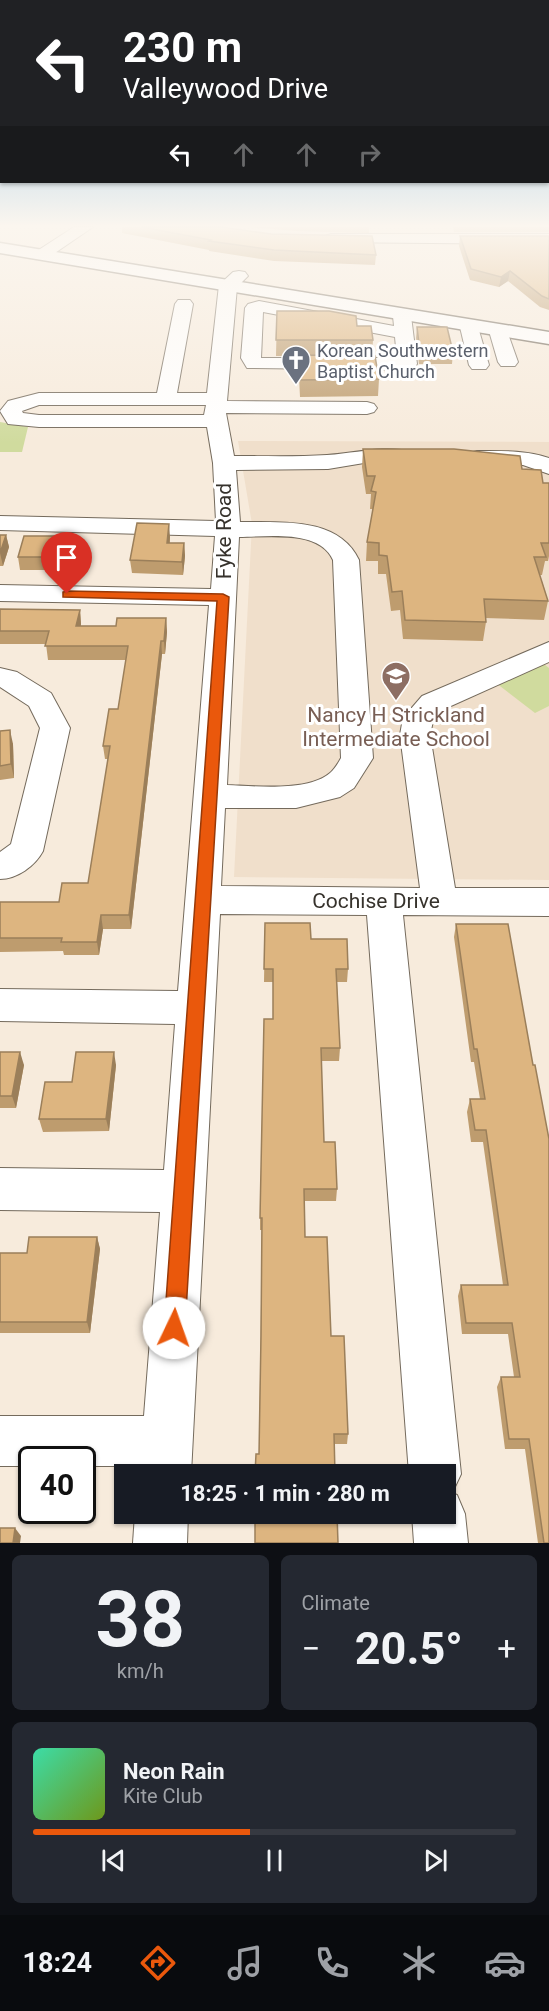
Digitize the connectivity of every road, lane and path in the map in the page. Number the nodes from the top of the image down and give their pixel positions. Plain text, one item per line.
1 (231, 299) edge
2 (307, 299) edge
3 (347, 299) edge
4 (184, 304) dead end
5 (402, 324) junction
6 (502, 325) junction
7 (549, 325) edge
8 (469, 327) junction
9 (549, 338) edge
10 (508, 362) dead end
11 (220, 363) junction
12 (254, 364) junction
13 (479, 365) dead end
14 (166, 399) junction
15 (367, 408) dead end
16 (216, 409) junction
17 (432, 457) edge
18 (454, 457) edge
19 (224, 463) junction
20 (549, 467) edge
21 (0, 524) edge
22 (228, 529) junction
23 (0, 593) edge
24 (223, 597) junction
25 (549, 651) edge
26 (0, 677) edge
27 (210, 796) junction
28 (0, 866) edge
29 (203, 900) junction
30 (384, 901) junction
31 (439, 901) junction
32 (549, 902) edge
33 (0, 1005) edge
34 (196, 1008) junction
35 (0, 1190) edge
36 (183, 1191) junction
37 (0, 1442) edge
38 (166, 1458) edge
39 (434, 1464) edge
40 (161, 1524) edge
41 (439, 1524) edge
42 (160, 1543) edge
43 (441, 1543) edge

1 - 11 street, Fyke Road
2 - 5 main road
3 - 6 main road
4 - 14 street
5 - 8 main road
5 - 12 street
5 - 12 street
6 - 7 main road
6 - 8 main road
6 - 9 main road
6 - 10 street
8 - 13 street
11 - 12 street
11 - 16 street, Fyke Road
14 - 16 street
14 - 16 street
15 - 16 street
16 - 19 street, Fyke Road
17 - 19 street
18 - 20 street
19 - 22 street, Fyke Road
21 - 22 street
22 - 24 street, Fyke Road
22 - 27 street
23 - 24 street
24 - 27 street, Fyke Road
25 - 31 street
26 - 28 street
27 - 29 street, Fyke Road
29 - 30 street, Cochise Drive
29 - 34 street, Fyke Road
30 - 31 street, Cochise Drive
30 - 39 street
31 - 32 street, Cochise Drive
33 - 34 street
34 - 36 street, Fyke Road
35 - 36 street
36 - 38 street, Fyke Road
37 - 38 street
40 - 42 street
41 - 43 street

